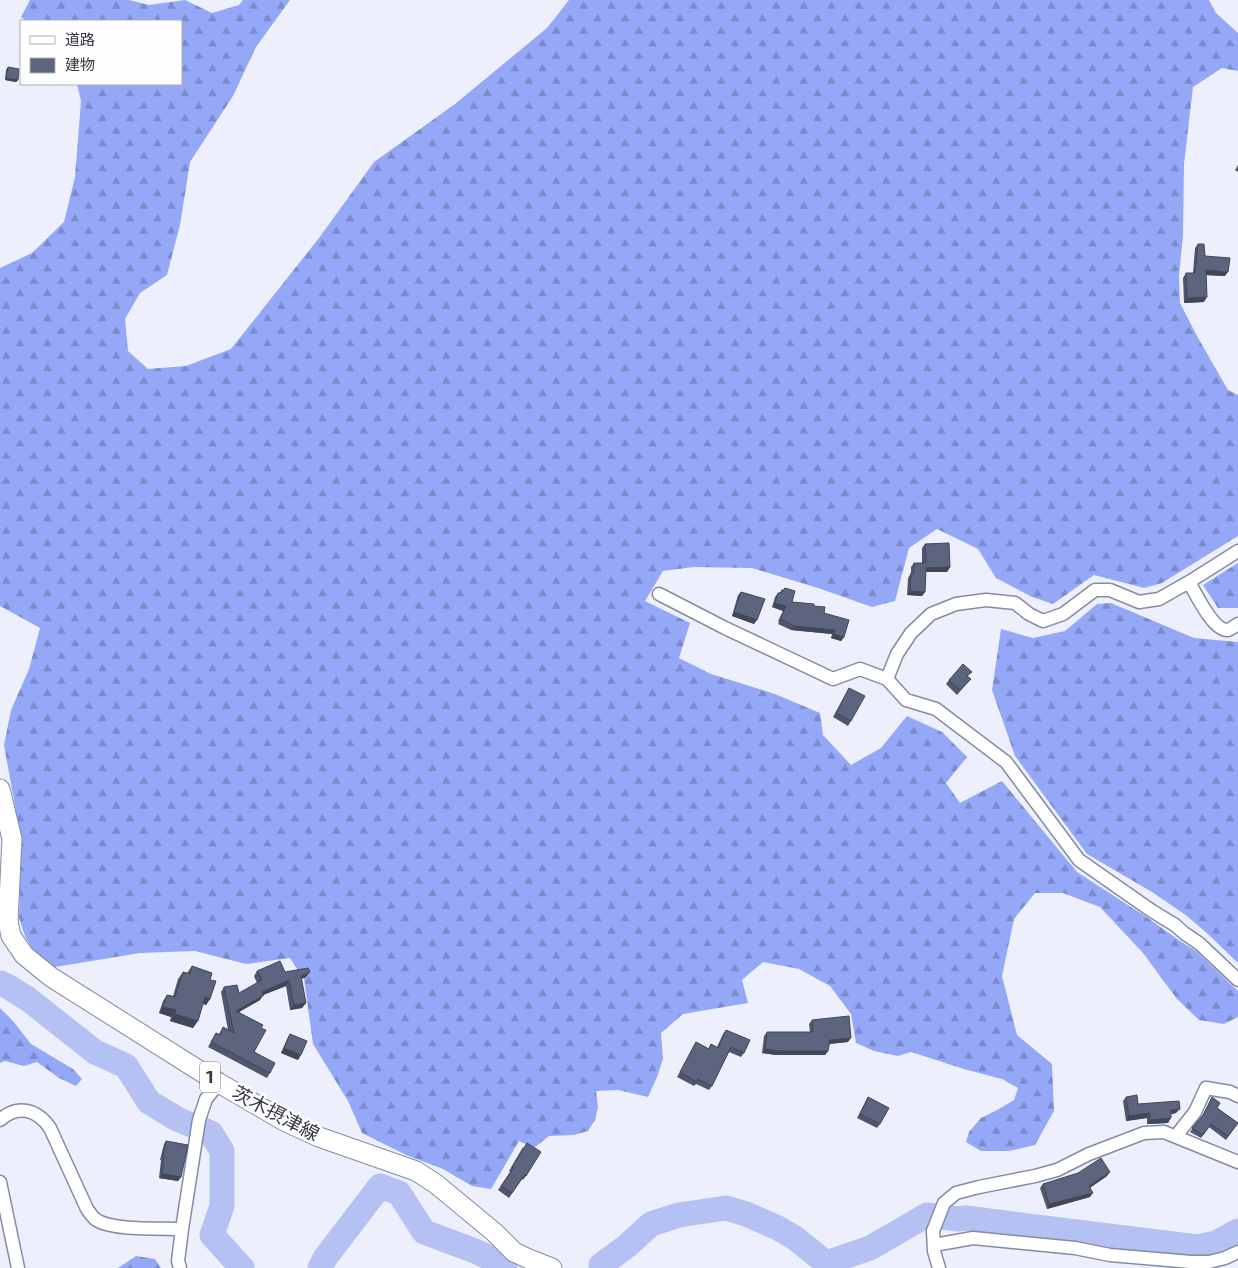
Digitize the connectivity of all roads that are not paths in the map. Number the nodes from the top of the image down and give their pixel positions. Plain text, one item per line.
1 (1238, 551) edge
2 (1189, 582) junction
3 (659, 594) dead end
4 (1238, 624) edge
5 (887, 679) junction
6 (0, 789) edge
7 (1238, 980) edge
8 (219, 1083) junction
9 (1238, 1096) edge
10 (0, 1120) edge
11 (1176, 1136) junction
12 (1238, 1162) edge
13 (0, 1182) edge
14 (182, 1229) junction
15 (934, 1245) junction
16 (1238, 1252) edge
17 (18, 1268) edge
18 (180, 1268) edge
19 (552, 1268) edge
20 (939, 1268) edge

1 - 2 street
2 - 4 street
2 - 5 street
3 - 5 street
5 - 7 street
6 - 8 main road, 茨木摂津線 / 1
8 - 14 street
8 - 19 main road, 茨木摂津線 / 1
9 - 11 street
10 - 14 street
11 - 12 street
11 - 15 street
13 - 17 street
14 - 18 street
15 - 16 street
15 - 20 street

